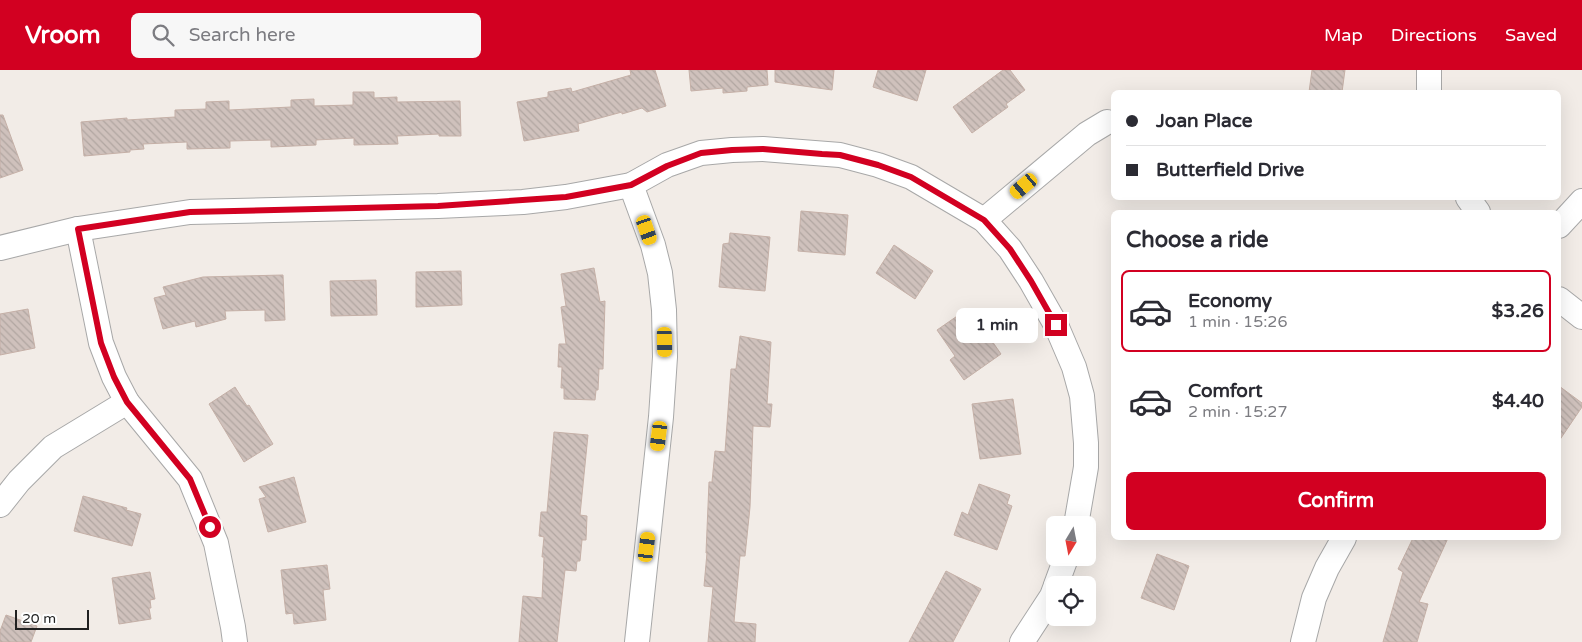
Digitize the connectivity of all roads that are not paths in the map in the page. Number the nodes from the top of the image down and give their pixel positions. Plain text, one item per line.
1 (1429, 70) edge
2 (1429, 90) edge
3 (1107, 122) dead end
4 (631, 185) junction
5 (1582, 202) edge
6 (984, 220) junction
7 (1561, 224) edge
8 (78, 229) junction
9 (0, 248) edge
10 (1561, 301) edge
11 (1582, 317) edge
12 (127, 402) junction
13 (0, 505) edge
14 (1078, 516) edge
15 (1343, 540) edge
16 (1046, 605) edge
17 (235, 642) edge
18 (637, 642) edge
19 (1022, 642) edge
20 (1303, 642) edge

1 - 2 street
3 - 6 street
4 - 6 street
4 - 8 street
4 - 18 street
5 - 7 street
6 - 14 street
8 - 9 street
8 - 12 street
10 - 11 street
12 - 13 street
12 - 17 street
15 - 20 street
16 - 19 street

